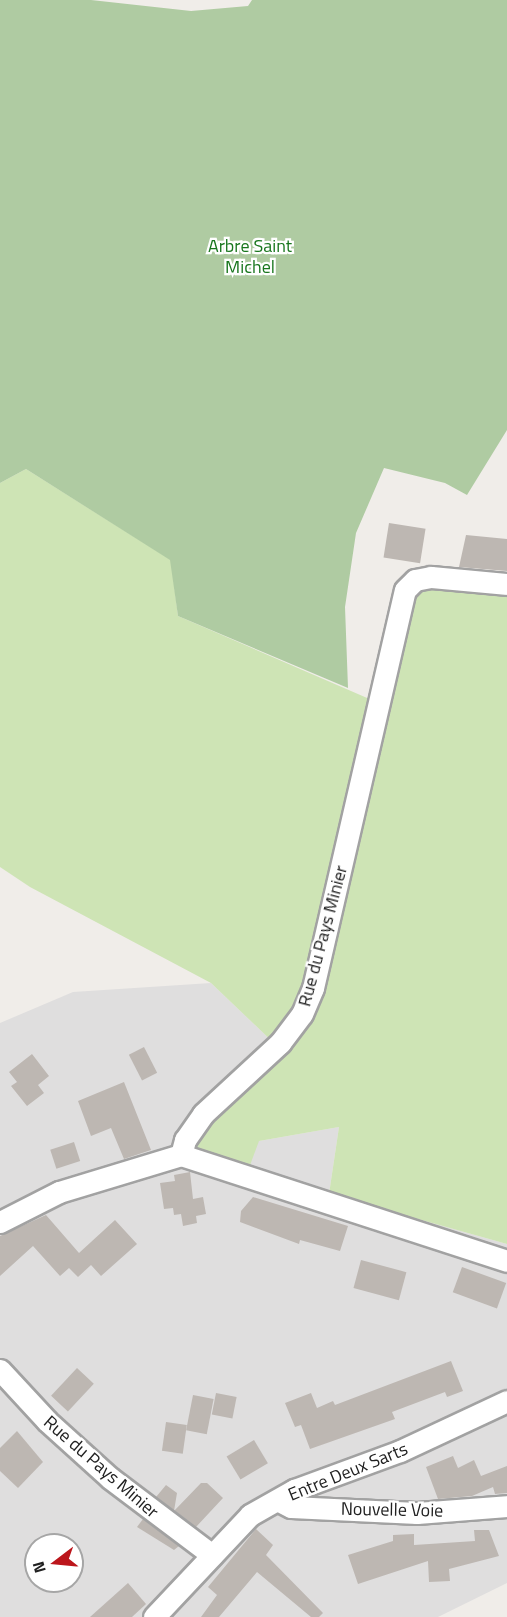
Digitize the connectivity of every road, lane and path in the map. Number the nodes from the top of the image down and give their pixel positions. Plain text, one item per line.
1 (507, 584) edge
2 (181, 1155) junction
3 (0, 1222) edge
4 (507, 1261) edge
5 (0, 1370) edge
6 (507, 1401) edge
7 (279, 1501) junction
8 (507, 1506) edge
9 (212, 1555) junction
10 (154, 1617) edge

1 - 2 street, Rue du Pays Minier
2 - 3 street
2 - 4 street
5 - 9 street, Rue du Pays Minier
6 - 7 street, Entre Deux Sarts
7 - 8 street, Nouvelle Voie
7 - 9 street, Entre Deux Sarts
9 - 10 street, Entre Deux Sarts

